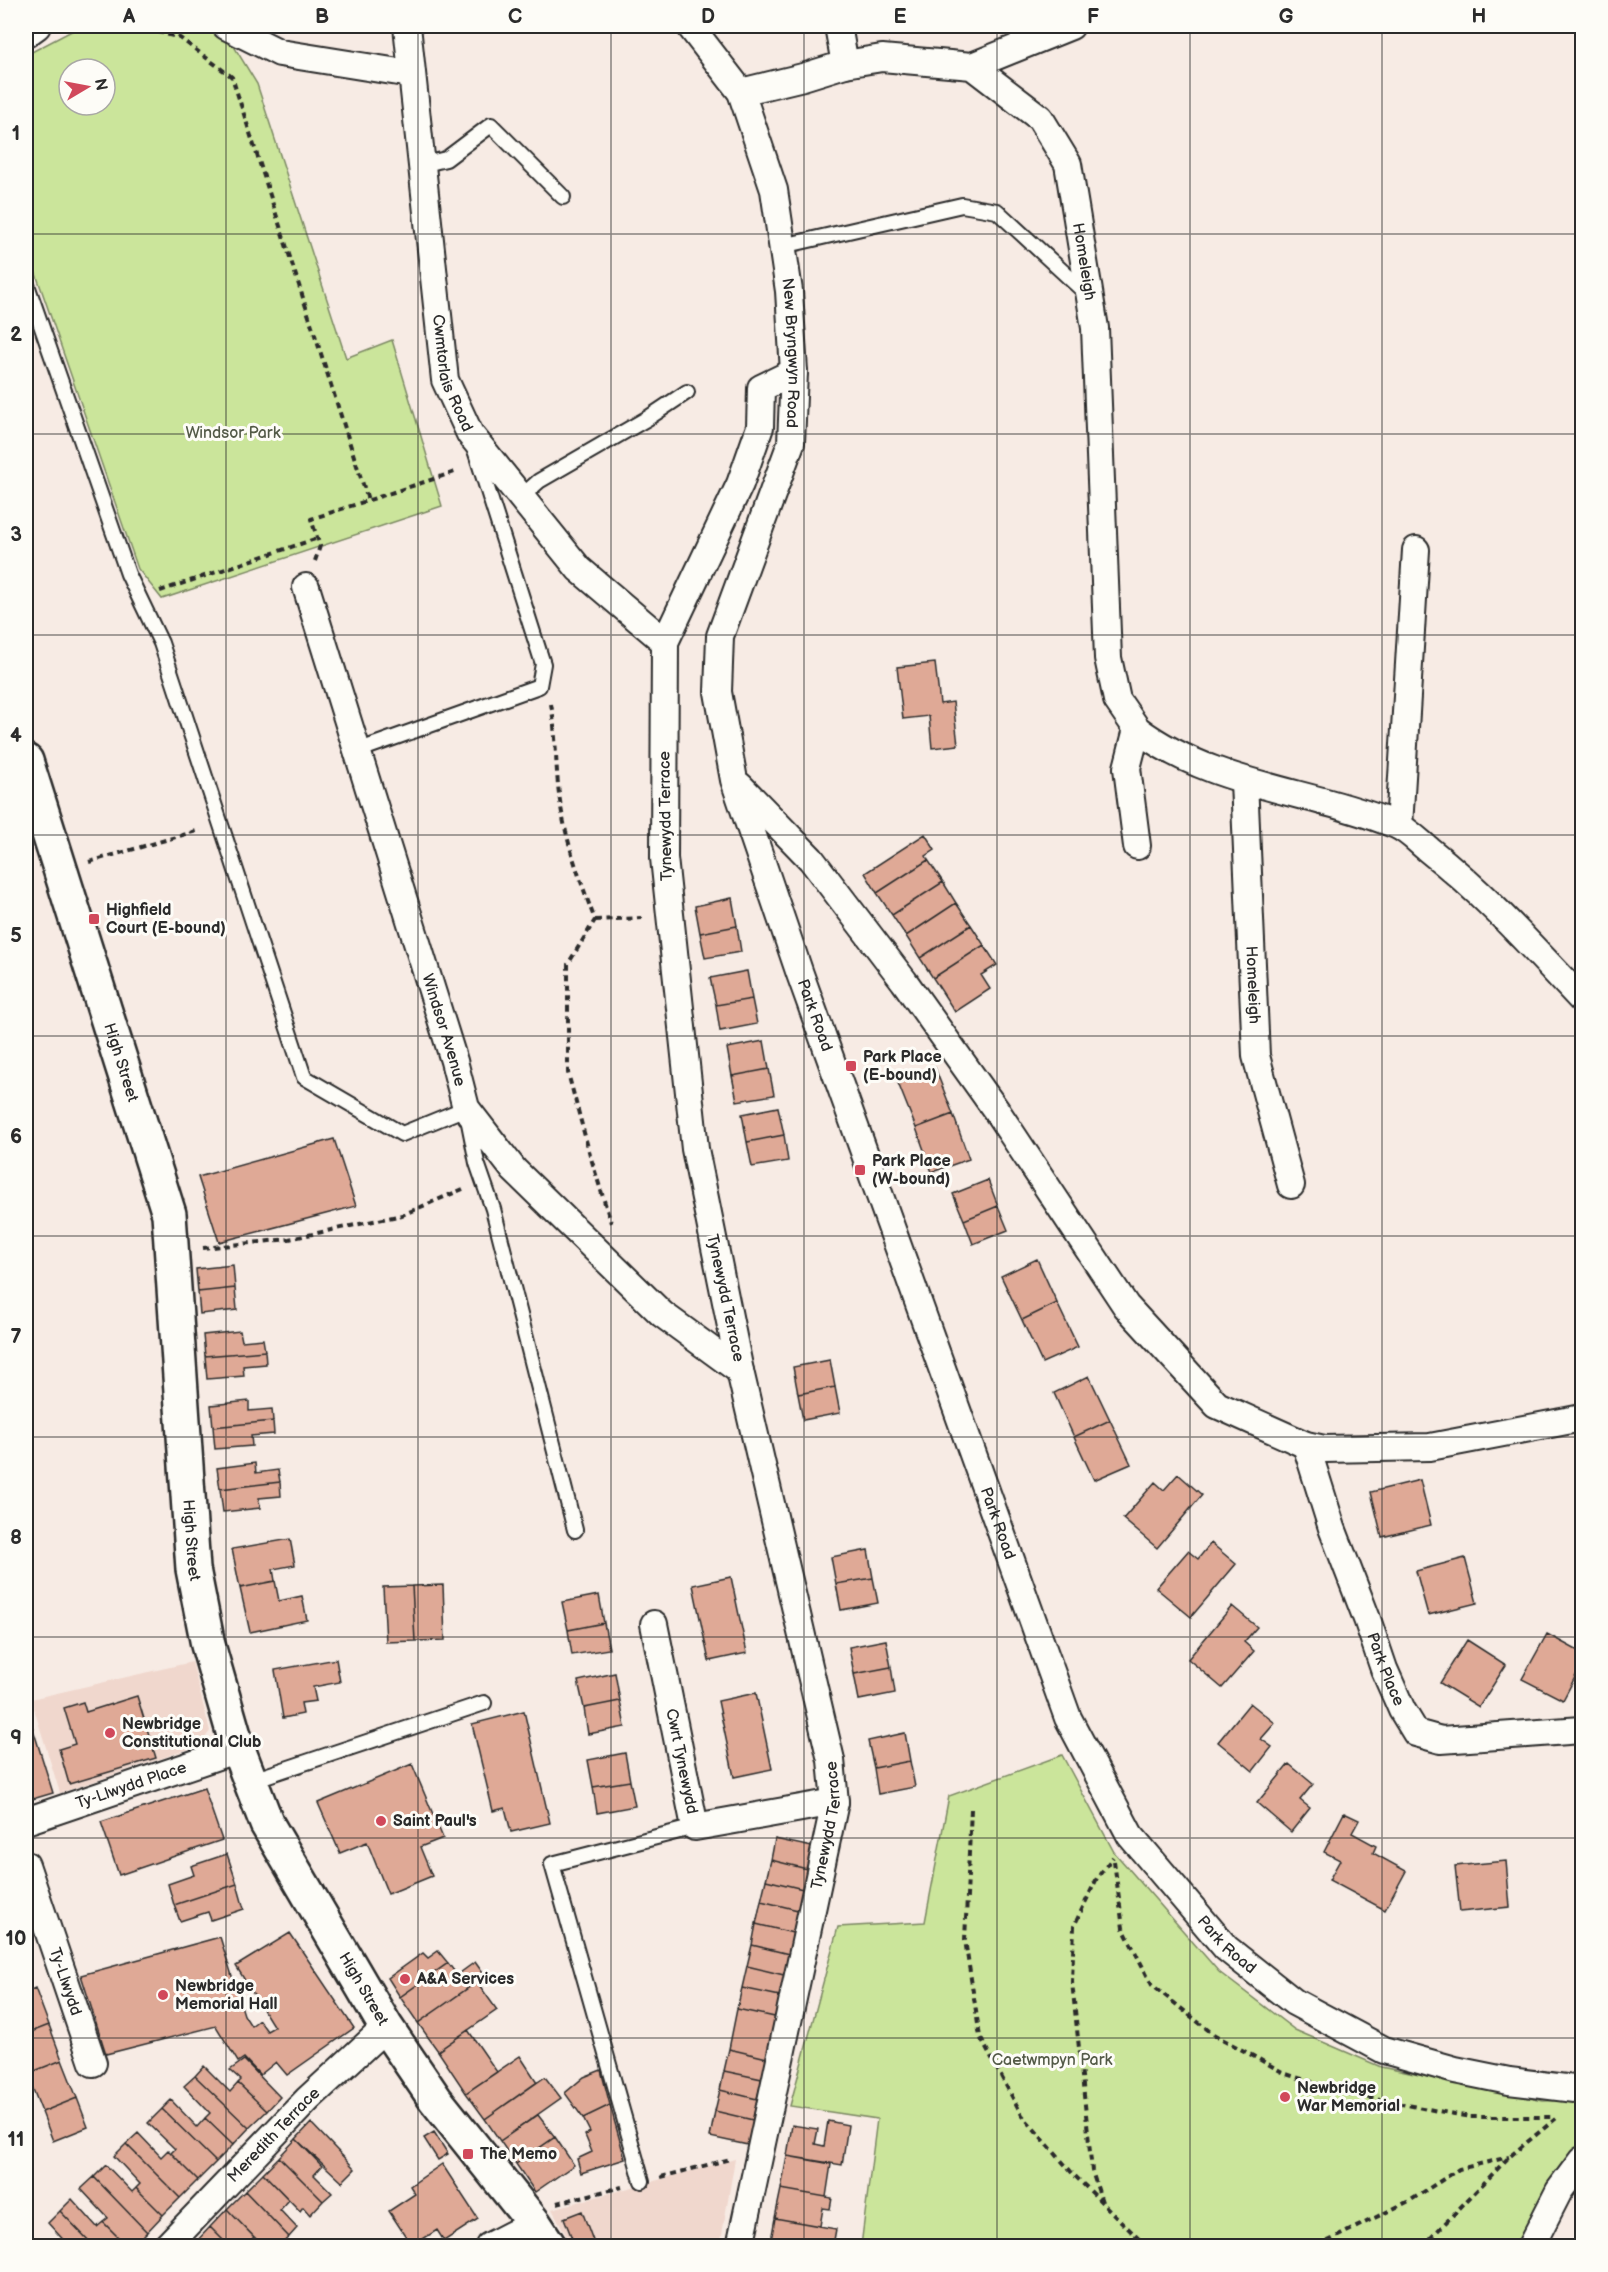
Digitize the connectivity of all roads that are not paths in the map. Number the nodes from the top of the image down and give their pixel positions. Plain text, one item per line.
1 (38, 26) edge
2 (226, 26) edge
3 (407, 26) edge
4 (690, 26) edge
5 (838, 26) edge
6 (1071, 26) edge
7 (26, 34) edge
8 (845, 64) junction
9 (972, 66) junction
10 (411, 74) junction
11 (741, 92) junction
12 (421, 165) junction
13 (563, 197) dead end
14 (783, 246) junction
15 (26, 282) edge
16 (1089, 297) junction
17 (794, 372) junction
18 (687, 392) dead end
19 (470, 434) junction
20 (521, 497) junction
21 (1416, 550) dead end
22 (306, 587) road end
23 (665, 642) junction
24 (718, 692) joint
25 (1137, 729) junction
26 (357, 752) junction
27 (26, 762) edge
28 (734, 780) junction
29 (1244, 781) junction
30 (1399, 826) junction
31 (1137, 846) dead end
32 (1582, 1000) edge
33 (466, 1108) junction
34 (1291, 1185) dead end
35 (740, 1371) junction
36 (1582, 1418) edge
37 (1306, 1445) junction
38 (575, 1530) dead end
39 (654, 1624) dead end
40 (484, 1703) dead end
41 (1582, 1730) edge
42 (238, 1749) junction
43 (250, 1781) junction
44 (835, 1802) junction
45 (26, 1821) edge
46 (695, 1827) junction
47 (26, 1865) edge
48 (386, 2027) junction
49 (93, 2063) dead end
50 (1582, 2090) edge
51 (1582, 2160) edge
52 (642, 2181) dead end
53 (542, 2235) edge
54 (168, 2247) edge
55 (489, 2247) edge
56 (740, 2247) edge
57 (1531, 2247) edge

1 - 7 street
2 - 10 street
3 - 10 street, Cwmtorlais Road
4 - 11 street, New Bryngwyn Road
5 - 8 street
6 - 9 street
8 - 9 street
8 - 11 street
9 - 16 street, Homeleigh
10 - 12 street, Cwmtorlais Road
11 - 14 street, New Bryngwyn Road
12 - 13 lane
12 - 19 street, Cwmtorlais Road
14 - 16 lane
14 - 17 street, New Bryngwyn Road
15 - 33 lane
16 - 25 street, Homeleigh
17 - 23 street, Tynewydd Terrace
17 - 24 street, New Bryngwyn Road
18 - 20 lane
19 - 20 street, Cwmtorlais Road
19 - 26 lane
20 - 23 street, Cwmtorlais Road
21 - 30 street
22 - 26 street, Windsor Avenue
23 - 35 street, Tynewydd Terrace
24 - 28 street, Park Road
25 - 29 street, Homeleigh
25 - 31 street
26 - 33 street, Windsor Avenue
27 - 42 street, High Street
28 - 37 street
28 - 50 street, Park Road
29 - 30 street, Homeleigh
29 - 34 street, Homeleigh
30 - 32 street, Homeleigh
33 - 35 street, Windsor Avenue
33 - 38 lane
35 - 44 street, Tynewydd Terrace
36 - 37 street
37 - 41 street, Park Place
39 - 46 street, Cwrt Tynewydd
40 - 43 lane
42 - 43 street, High Street
42 - 45 street, Ty-Llwydd Place
43 - 48 street, High Street
44 - 46 street, Cwrt Tynewydd
44 - 56 street, Tynewydd Terrace
46 - 52 lane
47 - 49 street, Ty-Llwydd
48 - 53 street, High Street
48 - 54 street, Meredith Terrace
51 - 57 street
53 - 55 street

